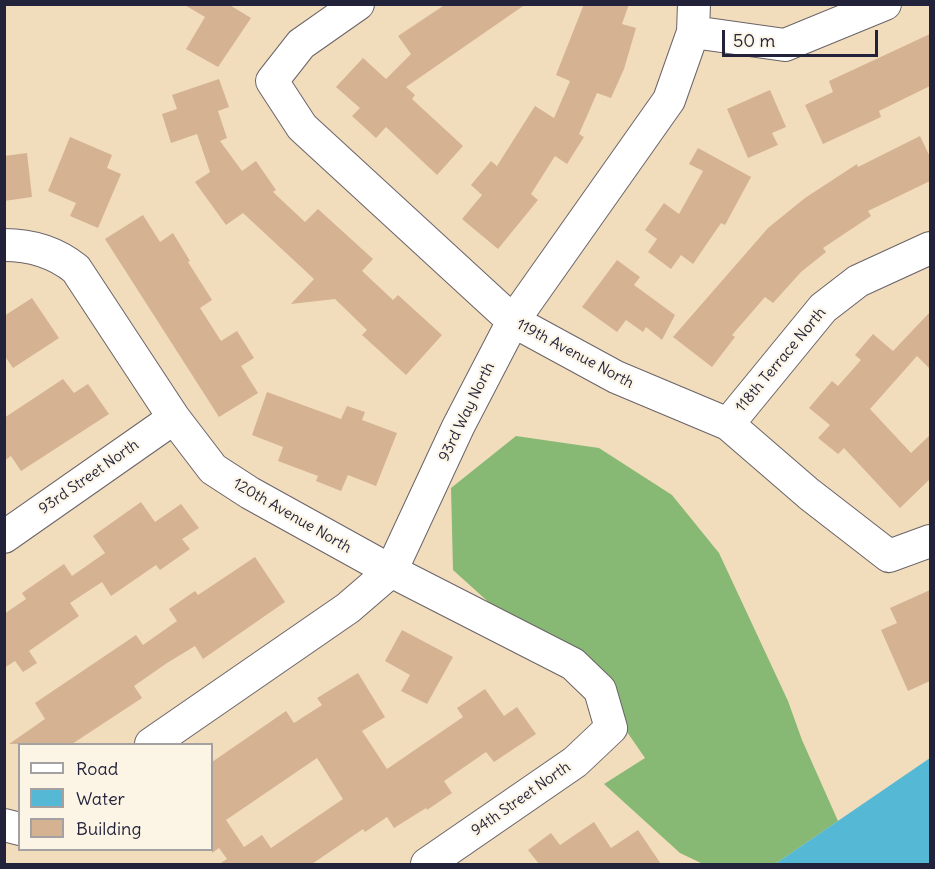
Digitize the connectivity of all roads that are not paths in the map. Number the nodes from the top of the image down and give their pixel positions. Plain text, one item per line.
1 (358, 4) edge
2 (885, 4) edge
3 (693, 18) edge
4 (14, 245) edge
5 (930, 248) edge
6 (513, 321) junction
7 (174, 418) junction
8 (728, 424) junction
9 (4, 537) edge
10 (930, 541) edge
11 (391, 571) junction
12 (611, 728) joint
13 (151, 743) edge
14 (427, 864) edge

1 - 6 street, 119th Avenue North
2 - 3 street
3 - 6 street, 93rd Way North
4 - 7 street, 120th Avenue North
5 - 8 street, 118th Terrace North
6 - 8 street, 119th Avenue North
6 - 11 street, 93rd Way North
7 - 9 street, 93rd Street North
7 - 11 street, 120th Avenue North
8 - 10 street, 119th Avenue North
11 - 12 street, 120th Avenue North
11 - 13 street, 93rd Way North
12 - 14 street, 94th Street North

